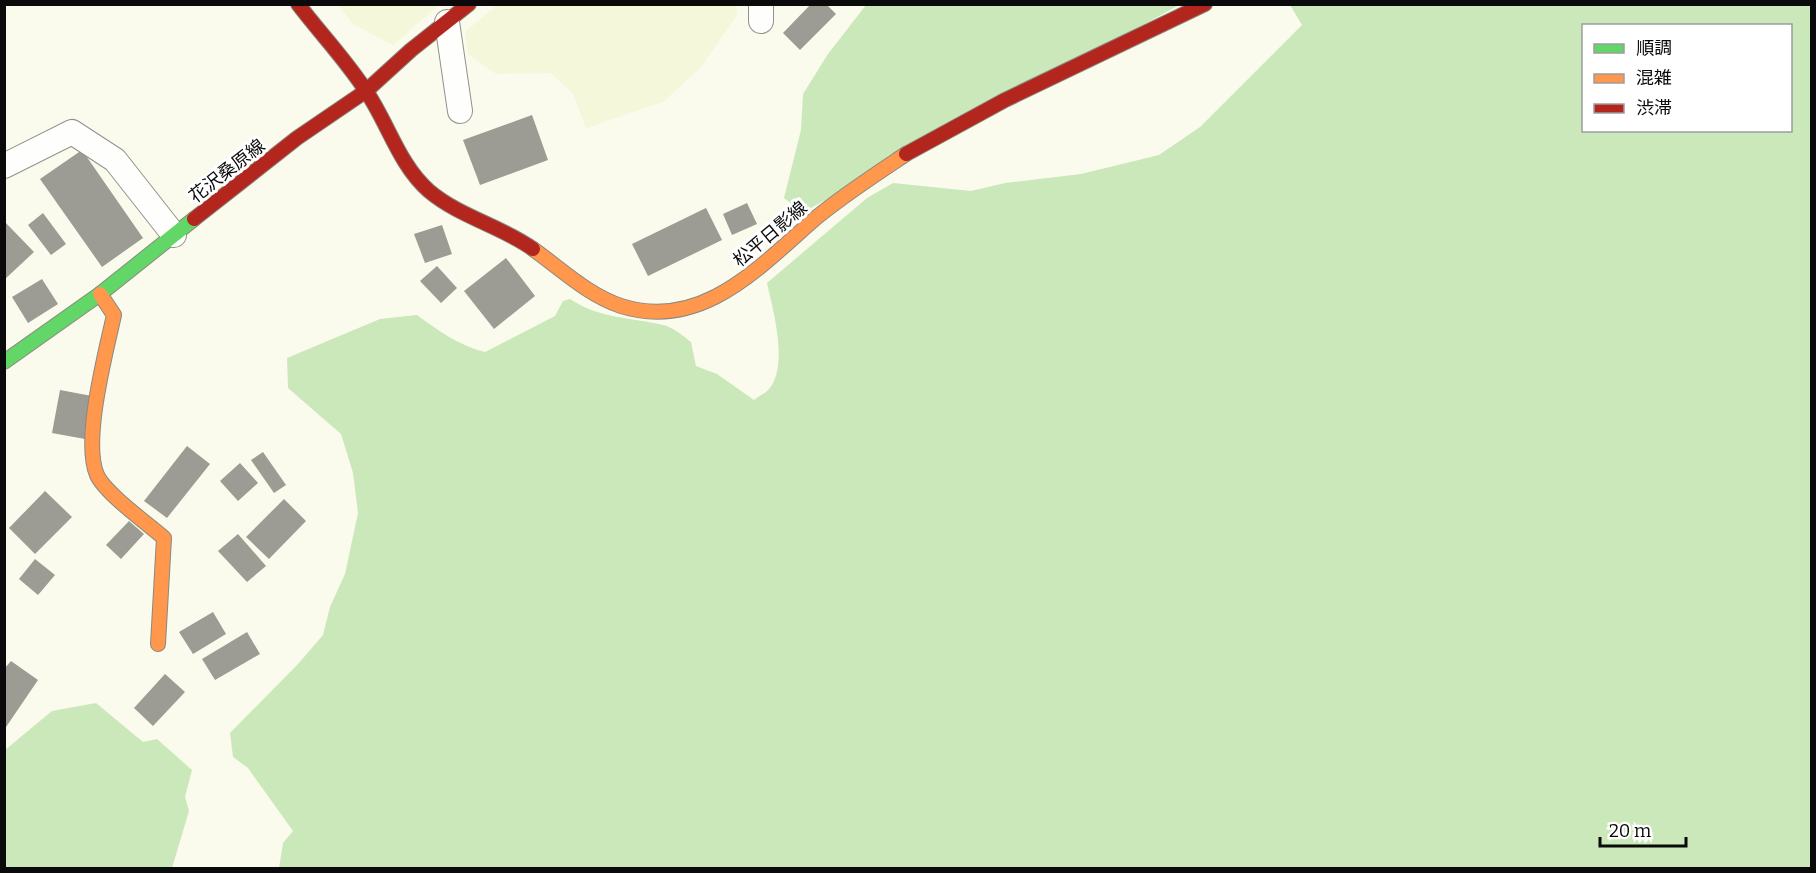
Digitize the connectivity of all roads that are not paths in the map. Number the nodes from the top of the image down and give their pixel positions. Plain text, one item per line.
1 (298, 4) edge
2 (469, 4) edge
3 (1205, 4) edge
4 (447, 22) junction
5 (366, 91) junction
6 (460, 111) dead end
7 (6, 161) edge
8 (174, 235) junction
9 (100, 294) junction
10 (11, 349) edge
11 (158, 644) dead end

1 - 5 street, 松平日影線
2 - 4 street, 花沢桑原線
3 - 5 street, 松平日影線
4 - 5 street, 花沢桑原線
4 - 6 street
5 - 8 street, 花沢桑原線
7 - 8 street
8 - 9 street, 花沢桑原線
9 - 10 street, 花沢桑原線
9 - 11 street

